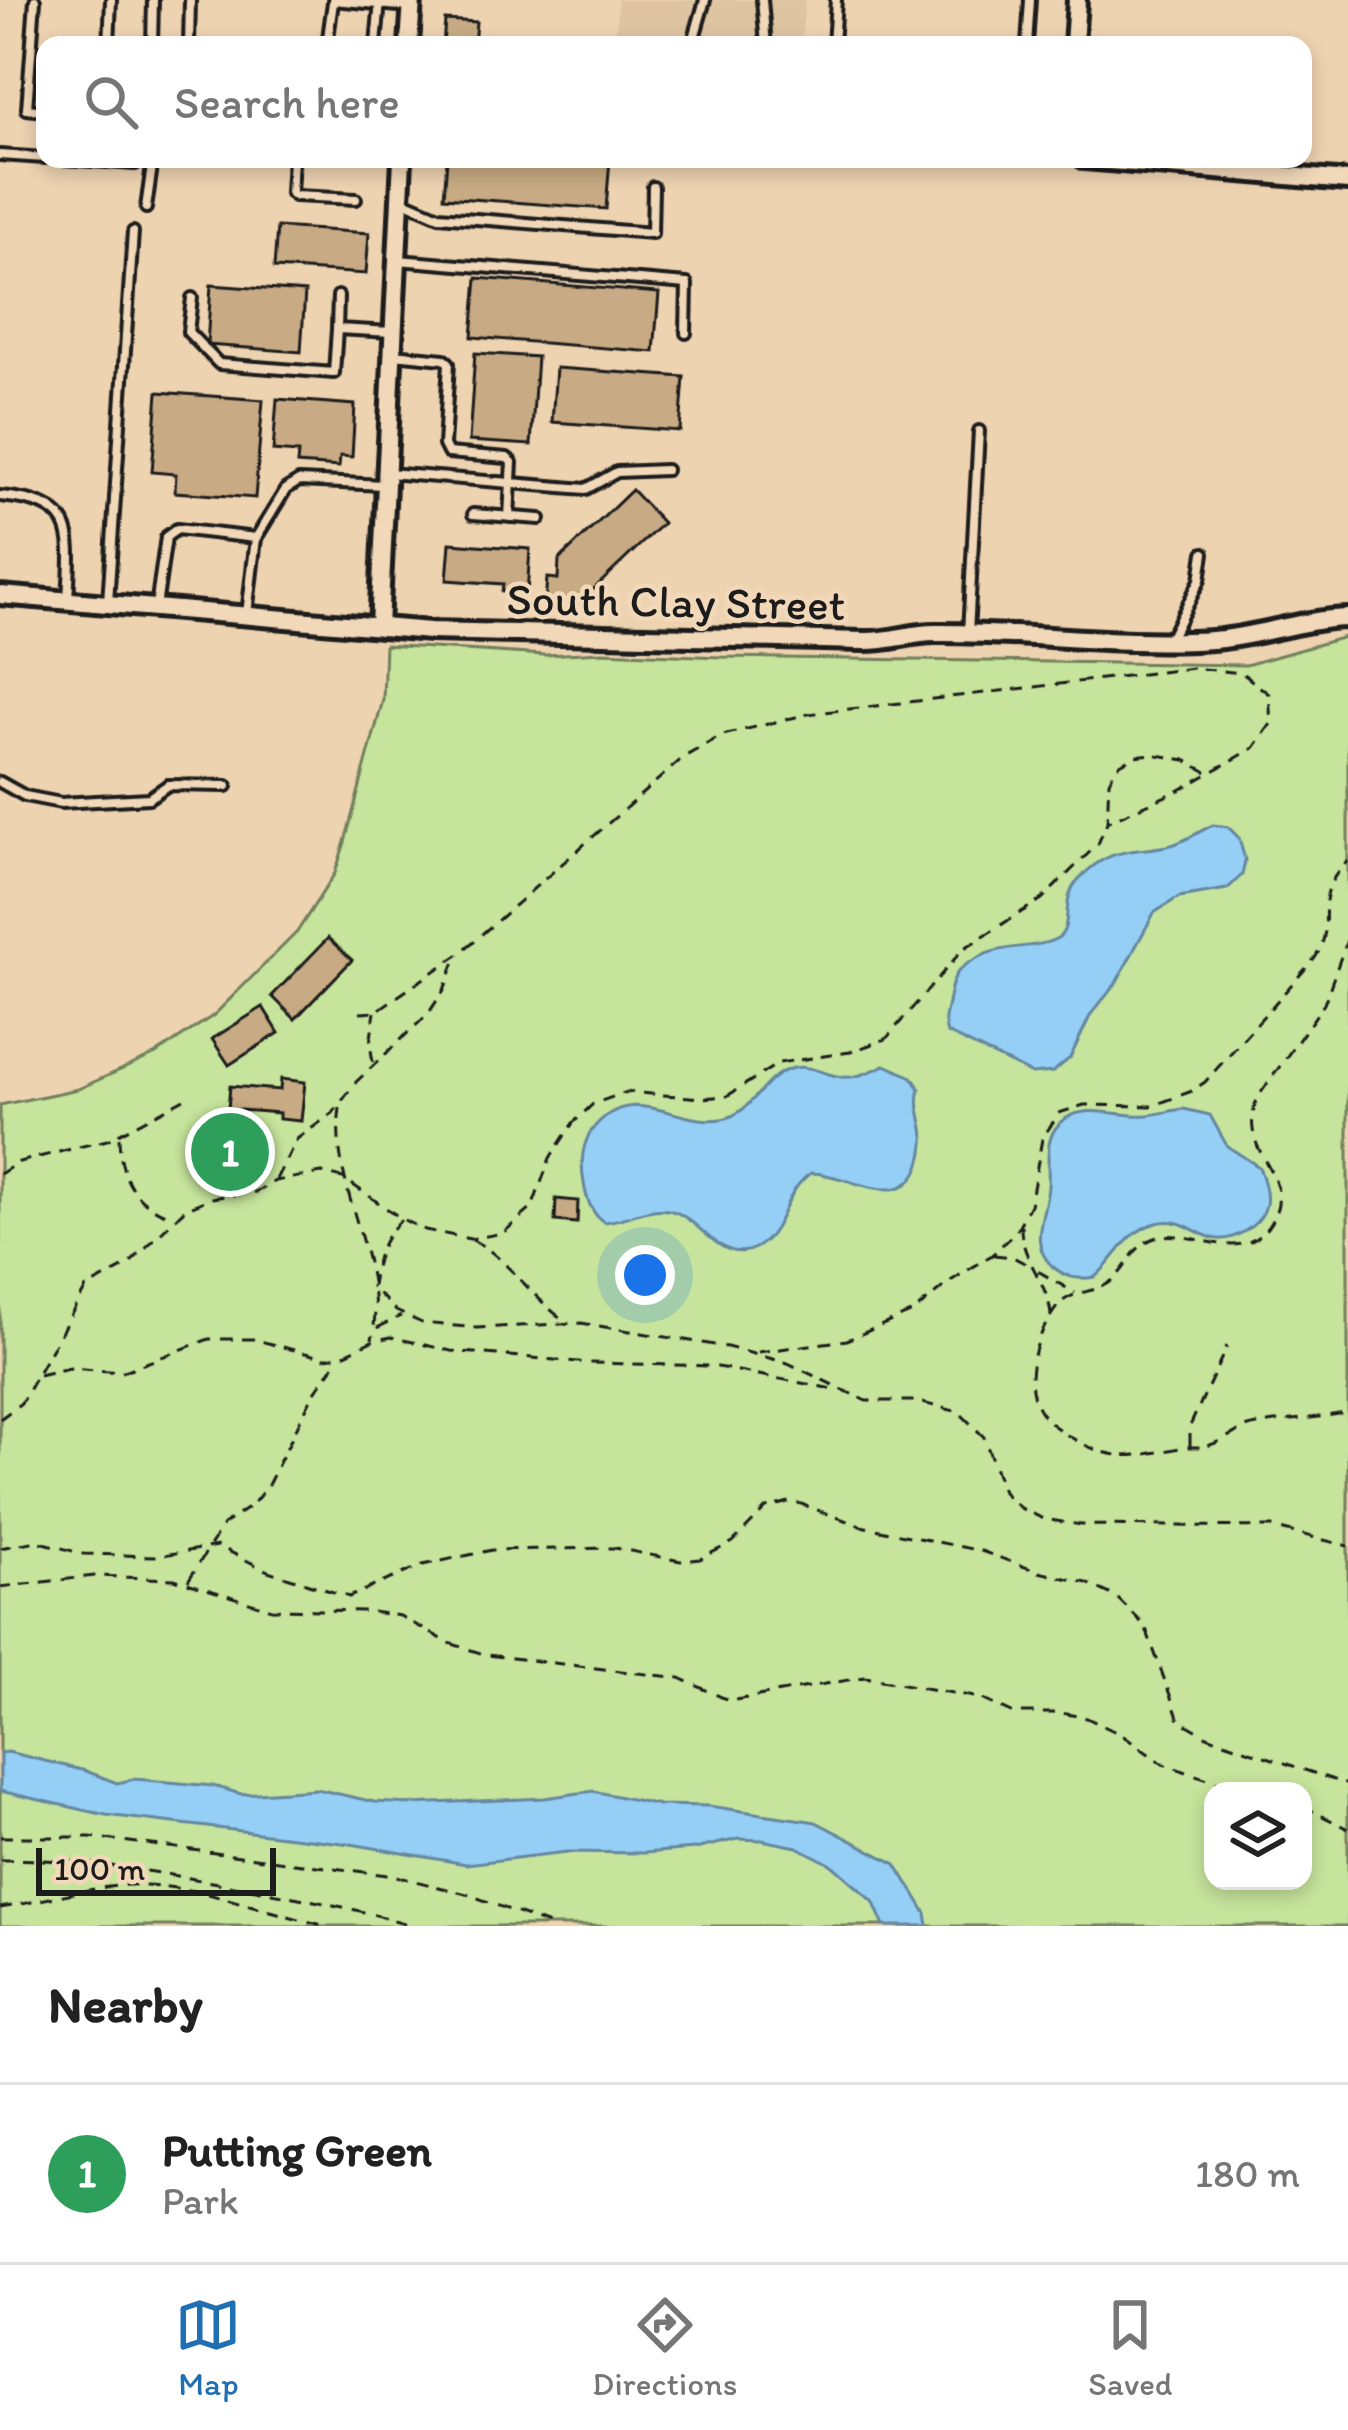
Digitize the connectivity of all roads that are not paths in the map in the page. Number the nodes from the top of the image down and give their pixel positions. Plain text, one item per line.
1 (35, 0) edge
2 (111, 0) edge
3 (153, 0) edge
4 (190, 0) edge
5 (705, 0) edge
6 (762, 0) edge
7 (836, 0) edge
8 (1030, 0) edge
9 (1077, 0) edge
10 (333, 1) edge
11 (380, 2) edge
12 (412, 3) edge
13 (109, 36) edge
14 (152, 36) edge
15 (189, 36) edge
16 (328, 36) edge
17 (377, 36) edge
18 (410, 36) edge
19 (695, 36) edge
20 (765, 36) edge
21 (834, 36) edge
22 (1028, 36) edge
23 (1074, 36) edge
24 (36, 110) edge
25 (0, 155) edge
26 (36, 157) edge
27 (152, 168) edge
28 (292, 168) edge
29 (401, 168) edge
30 (1193, 168) edge
31 (1348, 181) edge
32 (653, 187) dead end
33 (400, 199) junction
34 (356, 200) dead end
35 (146, 208) dead end
36 (133, 232) dead end
37 (396, 260) junction
38 (338, 296) dead end
39 (192, 298) dead end
40 (337, 329) junction
41 (393, 332) junction
42 (686, 333) dead end
43 (392, 354) junction
44 (979, 431) dead end
45 (666, 470) dead end
46 (386, 479) junction
47 (510, 483) junction
48 (0, 496) edge
49 (473, 514) dead end
50 (509, 517) junction
51 (540, 519) dead end
52 (256, 538) junction
53 (1204, 554) dead end
54 (0, 595) edge
55 (68, 600) junction
56 (108, 604) junction
57 (156, 607) junction
58 (247, 614) junction
59 (1348, 618) edge
60 (379, 626) junction
61 (968, 634) junction
62 (1168, 642) junction
63 (0, 782) edge
64 (227, 786) dead end

1 - 24 lane
2 - 13 lane
3 - 14 lane
4 - 15 lane
5 - 19 lane
6 - 20 lane
7 - 21 lane
8 - 22 lane
9 - 23 street
10 - 11 lane
10 - 16 lane
11 - 12 lane
11 - 17 lane
12 - 18 street
25 - 26 lane
27 - 35 lane
28 - 34 lane
29 - 33 street
30 - 31 street
32 - 33 lane
33 - 37 street
36 - 56 lane
37 - 41 street
37 - 42 lane
38 - 40 lane
39 - 40 lane
40 - 41 lane
41 - 43 street
43 - 46 street
43 - 47 lane
44 - 61 lane
45 - 47 lane
46 - 47 lane
46 - 52 lane
46 - 60 street
47 - 50 lane
48 - 55 lane
49 - 50 lane
50 - 51 lane
52 - 57 lane
52 - 58 lane
53 - 62 lane
54 - 55 street, South Clay Street
55 - 56 street, South Clay Street
56 - 57 street, South Clay Street
57 - 58 street, South Clay Street
58 - 60 street, South Clay Street
59 - 62 street, South Clay Street
60 - 61 street, South Clay Street
61 - 62 street, South Clay Street
63 - 64 lane

